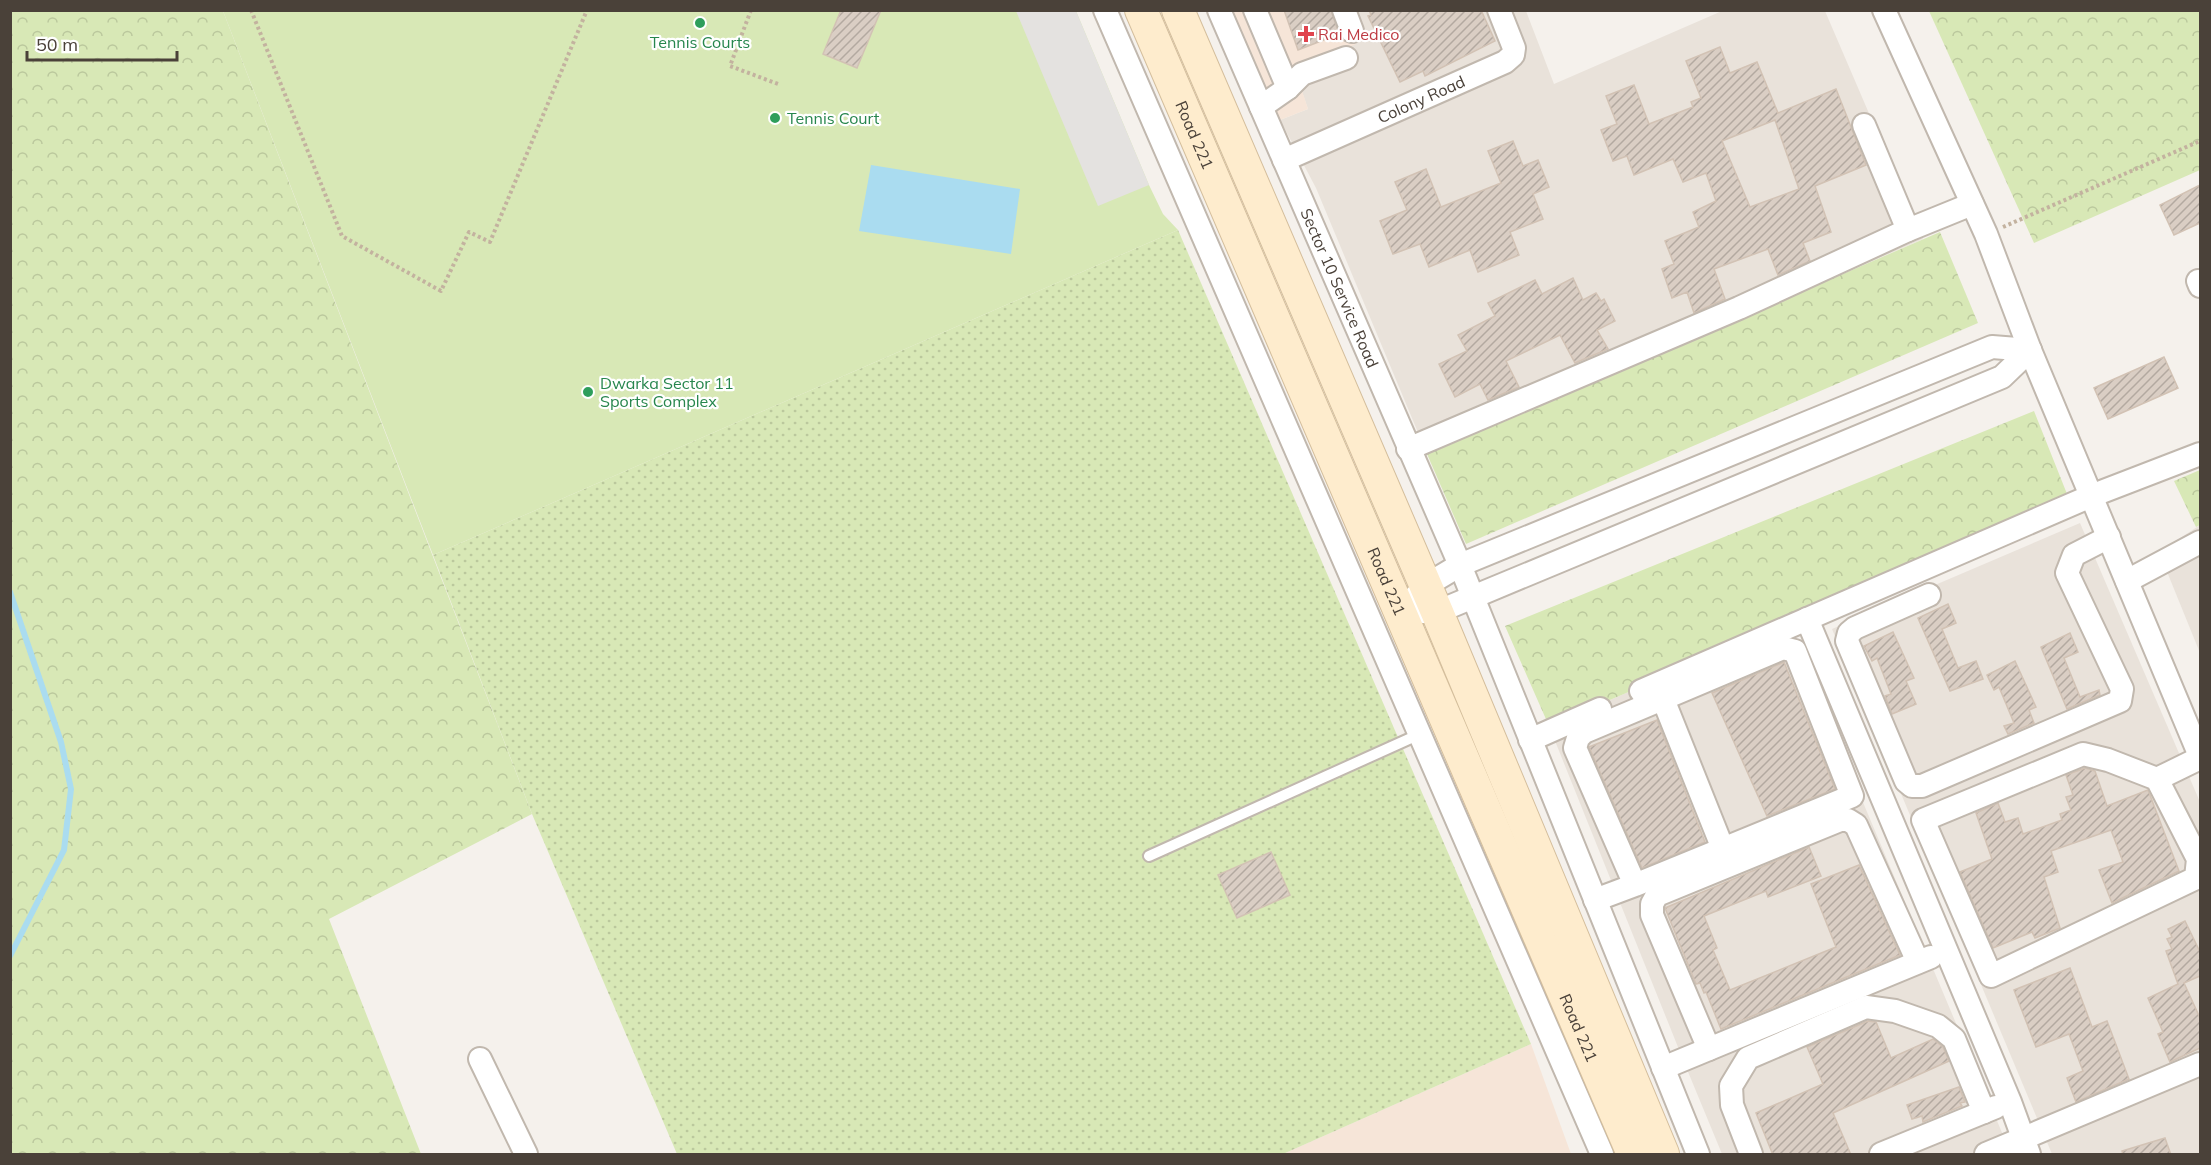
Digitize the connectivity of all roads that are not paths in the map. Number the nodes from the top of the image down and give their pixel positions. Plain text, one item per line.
1 (1105, 10) edge
2 (1141, 10) edge
3 (1178, 10) edge
4 (1219, 10) edge
5 (1255, 10) edge
6 (1499, 10) edge
7 (1884, 10) edge
8 (1346, 58) dead end
9 (1288, 88) junction
10 (1261, 107) junction
11 (1864, 125) dead end
12 (1284, 160) junction
13 (1972, 204) junction
14 (1908, 230) junction
15 (2030, 350) junction
16 (1408, 449) junction
17 (2200, 454) edge
18 (2091, 496) junction
19 (2109, 537) junction
20 (2200, 542) edge
21 (1460, 565) junction
22 (2127, 581) junction
23 (1929, 595) dead end
24 (1473, 597) junction
25 (1431, 599) junction
26 (1401, 612) junction
27 (1807, 620) junction
28 (1663, 699) junction
29 (1420, 734) junction
30 (1530, 740) junction
31 (2200, 757) edge
32 (2157, 779) junction
33 (1876, 783) junction
34 (1852, 796) junction
35 (1723, 849) junction
36 (1149, 856) dead end
37 (1635, 885) junction
38 (1595, 900) junction
39 (1946, 950) junction
40 (1918, 962) junction
41 (1709, 1049) junction
42 (480, 1059) dead end
43 (2200, 1064) edge
44 (1663, 1068) junction
45 (2010, 1102) junction
46 (1984, 1112) junction
47 (2026, 1146) edge
48 (526, 1155) edge
49 (1602, 1155) edge
50 (1633, 1155) edge
51 (1663, 1155) edge
52 (1698, 1155) edge
53 (1751, 1155) edge
54 (1881, 1155) edge
55 (1986, 1155) edge

1 - 29 street
2 - 26 main road, Road 221
3 - 25 main road, Road 221
4 - 10 street, Sector 10 Service Road
5 - 9 street
6 - 12 street, Colony Road
7 - 13 street
8 - 9 street
9 - 10 street
10 - 12 street, Sector 10 Service Road
11 - 14 street
12 - 16 street, Sector 10 Service Road
13 - 14 street
13 - 15 street
14 - 16 street
15 - 18 street
15 - 21 street
15 - 24 street
16 - 21 street, Sector 10 Service Road
17 - 18 street
18 - 19 street
18 - 27 street
19 - 22 street
19 - 23 street
20 - 22 street
21 - 24 street, Sector 10 Service Road
21 - 25 street
22 - 31 street
24 - 25 street
24 - 30 street, Sector 10 Service Road
25 - 26 street
25 - 51 main road, Road 221
26 - 50 main road, Road 221
27 - 30 street
27 - 33 street
28 - 34 street
28 - 35 street
28 - 37 street
29 - 36 lane
29 - 49 street
30 - 38 street, Sector 10 Service Road
31 - 32 street
32 - 32 street
33 - 34 street
33 - 39 street
34 - 35 street
35 - 37 street
37 - 38 street
38 - 44 street, Sector 10 Service Road
39 - 40 street
39 - 45 street
40 - 41 street
40 - 41 street
41 - 44 street
42 - 48 street
43 - 47 street
44 - 52 street, Sector 10 Service Road
45 - 46 street
45 - 47 street
46 - 53 street
46 - 54 street
47 - 55 street

